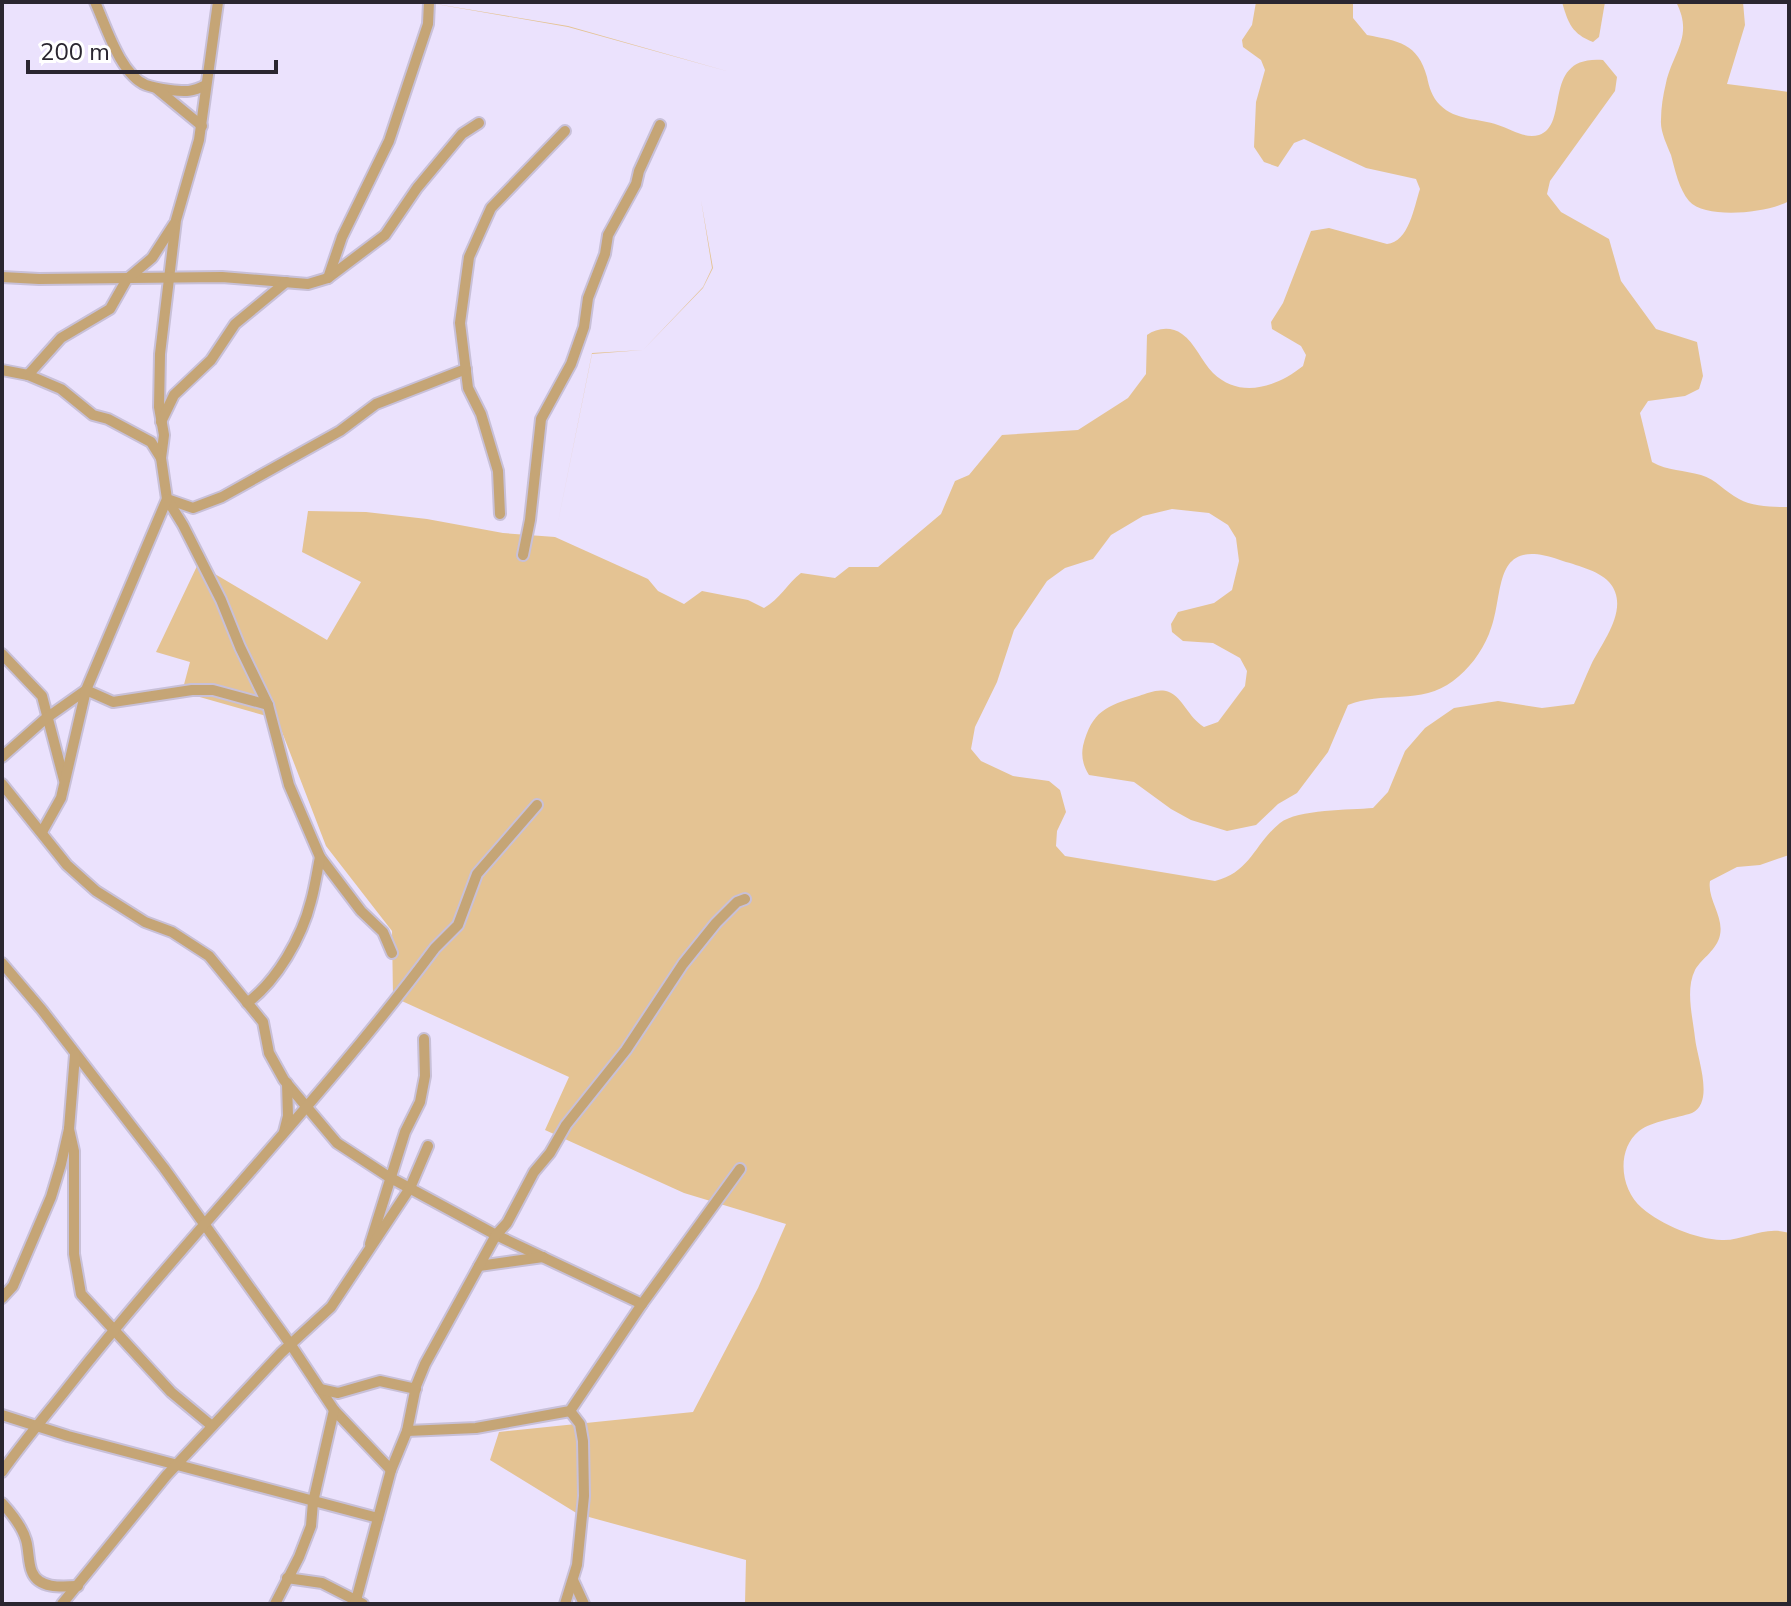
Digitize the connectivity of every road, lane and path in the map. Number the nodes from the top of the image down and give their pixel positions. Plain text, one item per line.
1 (95, 2) edge
2 (218, 2) edge
3 (429, 2) edge
4 (206, 85) junction
5 (155, 88) junction
6 (479, 123) dead end
7 (660, 125) dead end
8 (202, 126) junction
9 (565, 131) dead end
10 (176, 220) junction
11 (2, 277) edge
12 (328, 278) junction
13 (127, 279) junction
14 (168, 279) junction
15 (286, 282) junction
16 (466, 369) junction
17 (2, 370) edge
18 (28, 375) junction
19 (161, 424) junction
20 (161, 458) junction
21 (167, 499) junction
22 (500, 514) dead end
23 (523, 555) dead end
24 (2, 654) edge
25 (86, 690) junction
26 (268, 705) junction
27 (48, 717) junction
28 (2, 757) edge
29 (64, 782) junction
30 (2, 784) edge
31 (537, 805) dead end
32 (42, 832) junction
33 (320, 857) junction
34 (745, 899) dead end
35 (392, 953) dead end
36 (2, 963) edge
37 (247, 1003) junction
38 (424, 1039) dead end
39 (75, 1055) junction
40 (287, 1083) junction
41 (309, 1107) junction
42 (69, 1129) junction
43 (283, 1135) junction
44 (428, 1146) dead end
45 (740, 1169) dead end
46 (389, 1177) junction
47 (410, 1188) junction
48 (204, 1223) junction
49 (496, 1235) junction
50 (366, 1257) junction
51 (543, 1257) junction
52 (479, 1266) junction
53 (2, 1298) edge
54 (642, 1304) junction
55 (114, 1329) junction
56 (291, 1345) junction
57 (320, 1389) junction
58 (416, 1389) junction
59 (334, 1410) junction
60 (570, 1411) junction
61 (2, 1415) edge
62 (38, 1426) junction
63 (212, 1426) junction
64 (407, 1431) junction
65 (176, 1465) junction
66 (391, 1470) junction
67 (2, 1472) edge
68 (313, 1502) junction
69 (2, 1503) edge
70 (378, 1518) junction
71 (287, 1578) junction
72 (573, 1580) junction
73 (78, 1586) junction
74 (358, 1603) edge
75 (62, 1604) edge
76 (275, 1604) edge
77 (565, 1604) edge
78 (584, 1604) edge

1 - 5 street
2 - 4 street
3 - 12 street
4 - 5 street
4 - 8 street
5 - 8 street
6 - 12 street
7 - 23 street
8 - 10 street
9 - 16 street
10 - 13 street
10 - 14 street
11 - 13 street
12 - 15 street
13 - 14 street
13 - 18 street
14 - 15 street
14 - 19 street
15 - 19 street
16 - 21 street
16 - 22 street
17 - 18 street
18 - 20 street
19 - 20 street
20 - 21 street
21 - 25 street
21 - 26 street
24 - 27 street
25 - 26 street
25 - 27 street
25 - 29 street
26 - 33 street
27 - 28 street
27 - 29 street
29 - 32 street
30 - 32 street
31 - 41 street
32 - 37 street
33 - 35 street
33 - 37 street
34 - 49 street
36 - 39 street
37 - 40 street
38 - 46 street
39 - 42 street
39 - 48 street
40 - 41 street
40 - 43 street
41 - 43 street
41 - 46 street
42 - 53 street
42 - 55 street
43 - 48 street
44 - 47 street
45 - 54 street
46 - 47 street
46 - 50 street
47 - 49 street
47 - 50 street
48 - 55 street
48 - 56 street
49 - 51 street
49 - 52 street
50 - 56 street
51 - 52 street
51 - 54 street
52 - 58 street
54 - 60 street
55 - 62 street
55 - 63 street
56 - 57 street
56 - 63 street
57 - 58 street
57 - 59 street
58 - 64 street
59 - 66 street
59 - 68 street
60 - 64 street
60 - 72 street
61 - 62 street
62 - 65 street
62 - 67 street
63 - 65 street
64 - 66 street
65 - 68 street
65 - 73 street
66 - 70 street
68 - 70 street
68 - 71 street
69 - 73 street
70 - 74 street
71 - 74 street
71 - 76 street
72 - 77 street
72 - 78 street
73 - 75 street

